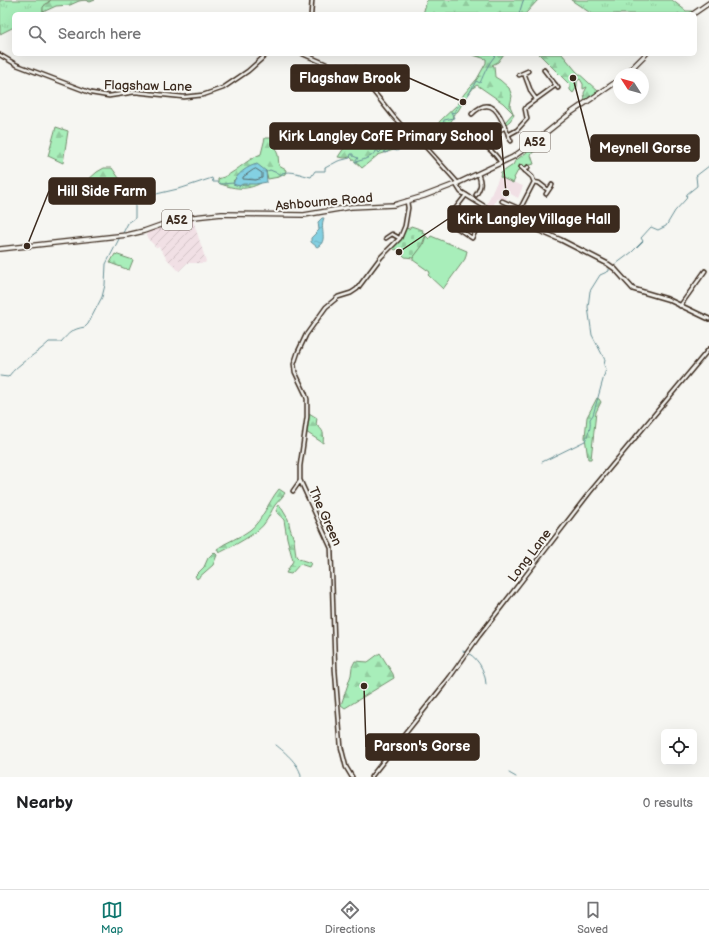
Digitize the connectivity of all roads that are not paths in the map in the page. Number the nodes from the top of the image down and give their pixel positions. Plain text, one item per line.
1 (312, 0) edge
2 (709, 3) edge
3 (311, 12) edge
4 (696, 12) edge
5 (0, 55) edge
6 (265, 56) edge
7 (309, 56) edge
8 (644, 56) edge
9 (632, 68) edge
10 (550, 69) dead end
11 (528, 71) dead end
12 (524, 73) junction
13 (519, 75) dead end
14 (613, 84) edge
15 (536, 100) junction
16 (472, 114) dead end
17 (501, 118) junction
18 (497, 120) dead end
19 (466, 128) dead end
20 (504, 128) junction
21 (464, 132) junction
22 (508, 135) junction
23 (461, 136) dead end
24 (511, 141) dead end
25 (483, 144) junction
26 (501, 163) junction
27 (521, 167) dead end
28 (528, 167) dead end
29 (525, 170) junction
30 (478, 174) junction
31 (534, 182) junction
32 (457, 184) junction
33 (552, 185) dead end
34 (548, 190) junction
35 (546, 194) dead end
36 (476, 195) dead end
37 (466, 196) junction
38 (407, 201) junction
39 (502, 201) dead end
40 (520, 209) junction
41 (516, 220) junction
42 (477, 228) dead end
43 (391, 231) dead end
44 (392, 234) junction
45 (386, 238) dead end
46 (400, 238) junction
47 (0, 249) edge
48 (705, 271) dead end
49 (680, 306) junction
50 (709, 319) edge
51 (709, 349) edge
52 (300, 480) junction
53 (293, 491) dead end
54 (352, 777) edge
55 (371, 777) edge

1 - 3 street
2 - 4 highway
5 - 6 street, Flagshaw Lane
7 - 32 street
8 - 9 highway
10 - 15 street
11 - 12 street
12 - 13 street
12 - 15 street
14 - 26 highway, Ashbourne Road / A52
15 - 22 street
16 - 17 street
17 - 18 street
17 - 20 street
19 - 21 street
20 - 22 street
20 - 25 street
21 - 23 street
21 - 25 street
22 - 24 street
25 - 26 street
26 - 30 highway, Ashbourne Road / A52
27 - 29 street
28 - 29 street
29 - 31 street
30 - 32 highway, Ashbourne Road / A52
30 - 36 street
31 - 34 street
31 - 40 street
32 - 37 main road
32 - 38 highway, Ashbourne Road / A52
33 - 34 street
34 - 35 street
37 - 41 main road
37 - 42 street
38 - 46 street
38 - 47 highway, Ashbourne Road / A52
39 - 40 street
40 - 41 street
41 - 49 main road
43 - 44 street
44 - 45 street
44 - 46 street
46 - 52 street, The Green
48 - 49 street
49 - 50 main road
51 - 55 street, Long Lane
52 - 53 street
52 - 54 street, The Green

